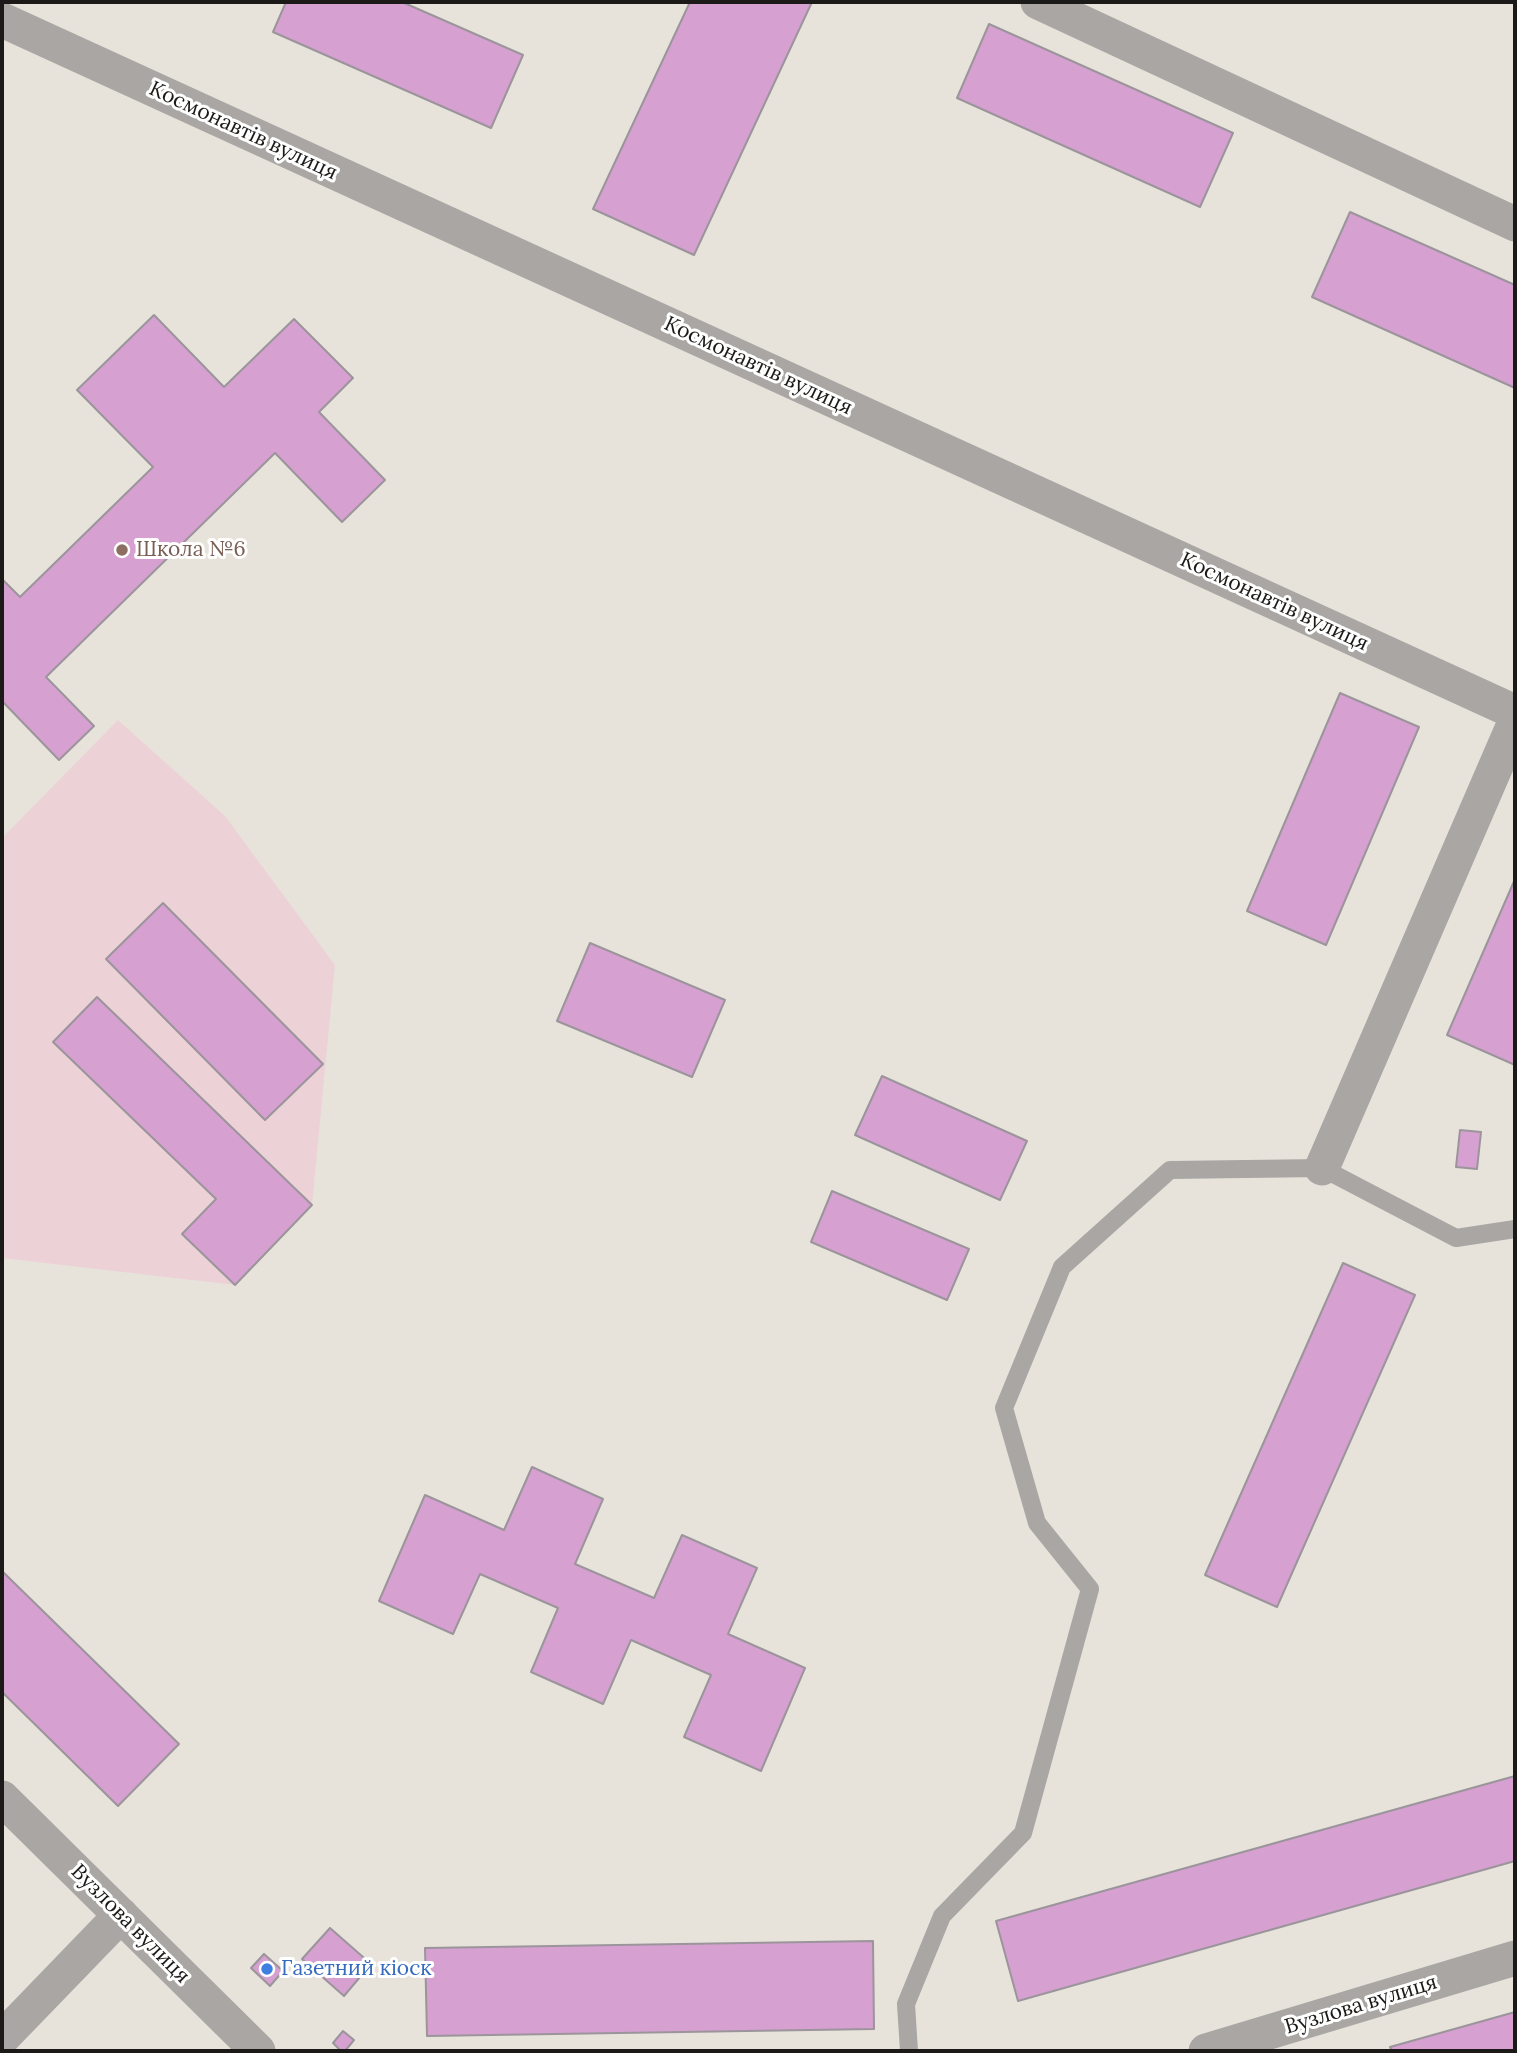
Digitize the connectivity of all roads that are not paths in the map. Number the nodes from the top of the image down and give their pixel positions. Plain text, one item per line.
1 (1038, 2) edge
2 (2, 20) edge
3 (1515, 224) edge
4 (1515, 712) edge
5 (1515, 722) edge
6 (1322, 1168) junction
7 (1515, 1229) edge
8 (2, 1798) edge
9 (121, 1915) junction
10 (1515, 1958) edge
11 (2, 2038) edge
12 (258, 2051) edge
13 (909, 2051) edge
14 (1206, 2051) edge

1 - 3 street
2 - 4 street, Космонавтів вулиця
5 - 6 street
6 - 7 lane
6 - 13 lane
8 - 9 street, Вузлова вулиця
9 - 11 street
9 - 12 street, Вузлова вулиця
10 - 14 street, Вузлова вулиця

